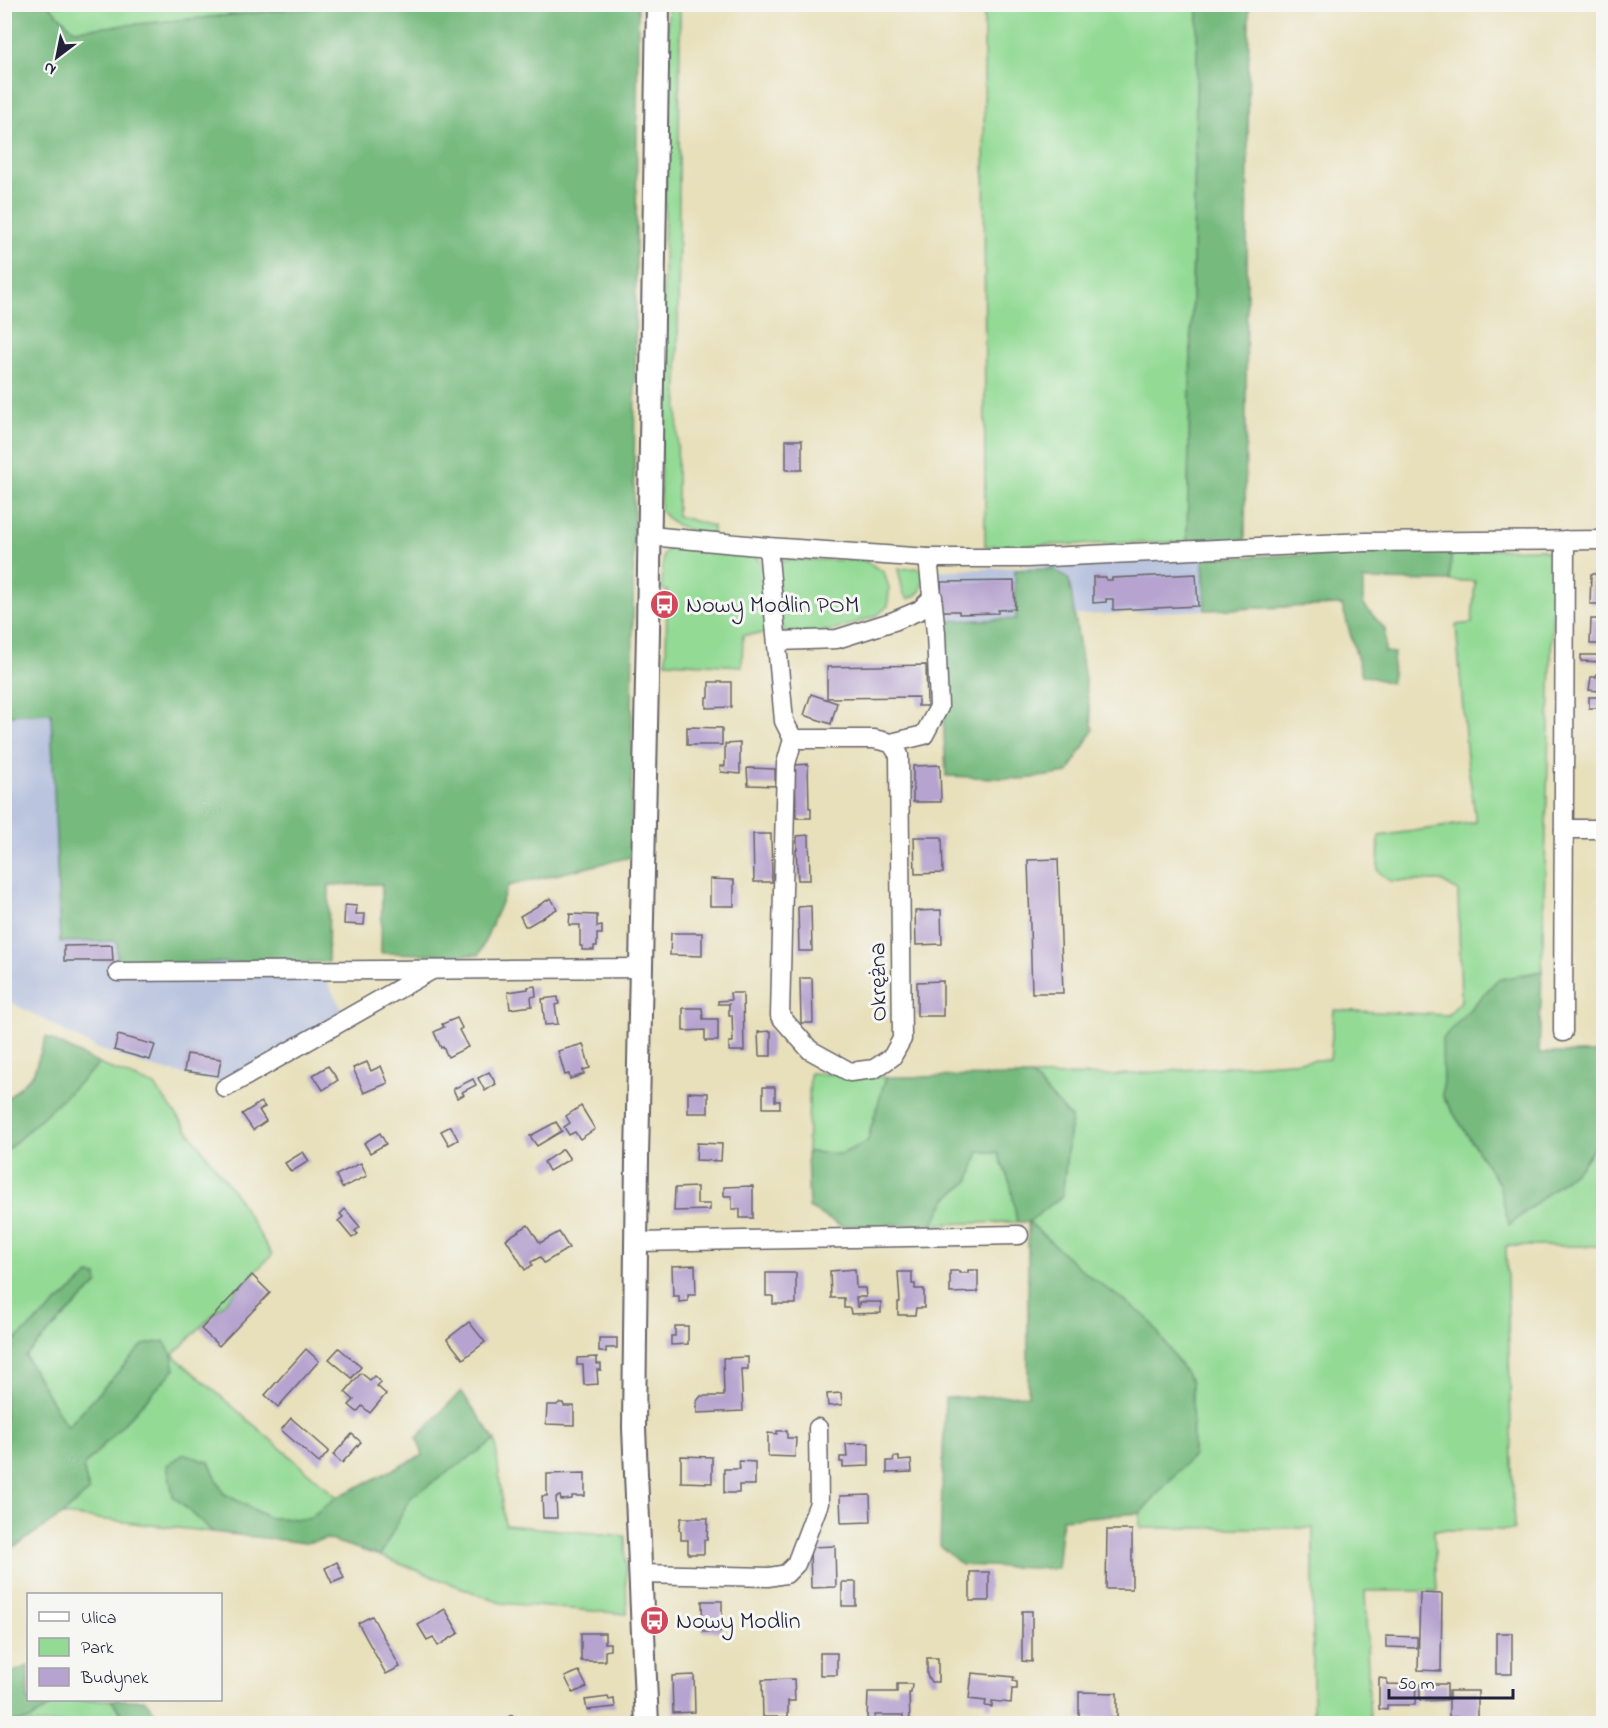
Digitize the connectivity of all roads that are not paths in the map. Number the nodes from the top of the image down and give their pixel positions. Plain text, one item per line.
1 (658, 4) edge
2 (650, 536) junction
3 (1565, 540) junction
4 (1604, 540) edge
5 (768, 547) junction
6 (928, 558) junction
7 (933, 597) junction
8 (778, 641) junction
9 (793, 739) junction
10 (891, 743) junction
11 (1564, 829) junction
12 (1604, 829) edge
13 (642, 968) junction
14 (432, 969) junction
15 (118, 972) dead end
16 (1563, 1032) dead end
17 (225, 1088) dead end
18 (1019, 1235) dead end
19 (636, 1242) junction
20 (818, 1428) dead end
21 (641, 1574) junction
22 (647, 1724) edge

1 - 2 street
2 - 5 street
2 - 13 street
3 - 4 street
3 - 6 street
3 - 11 street
5 - 6 street
5 - 8 street
6 - 7 street
7 - 8 street
7 - 10 street
8 - 9 street
9 - 10 street
9 - 10 street, Okrężna
11 - 12 street
11 - 16 street
13 - 14 street
13 - 19 street
14 - 15 street
14 - 17 street
18 - 19 street
19 - 21 street
20 - 21 street
21 - 22 street

